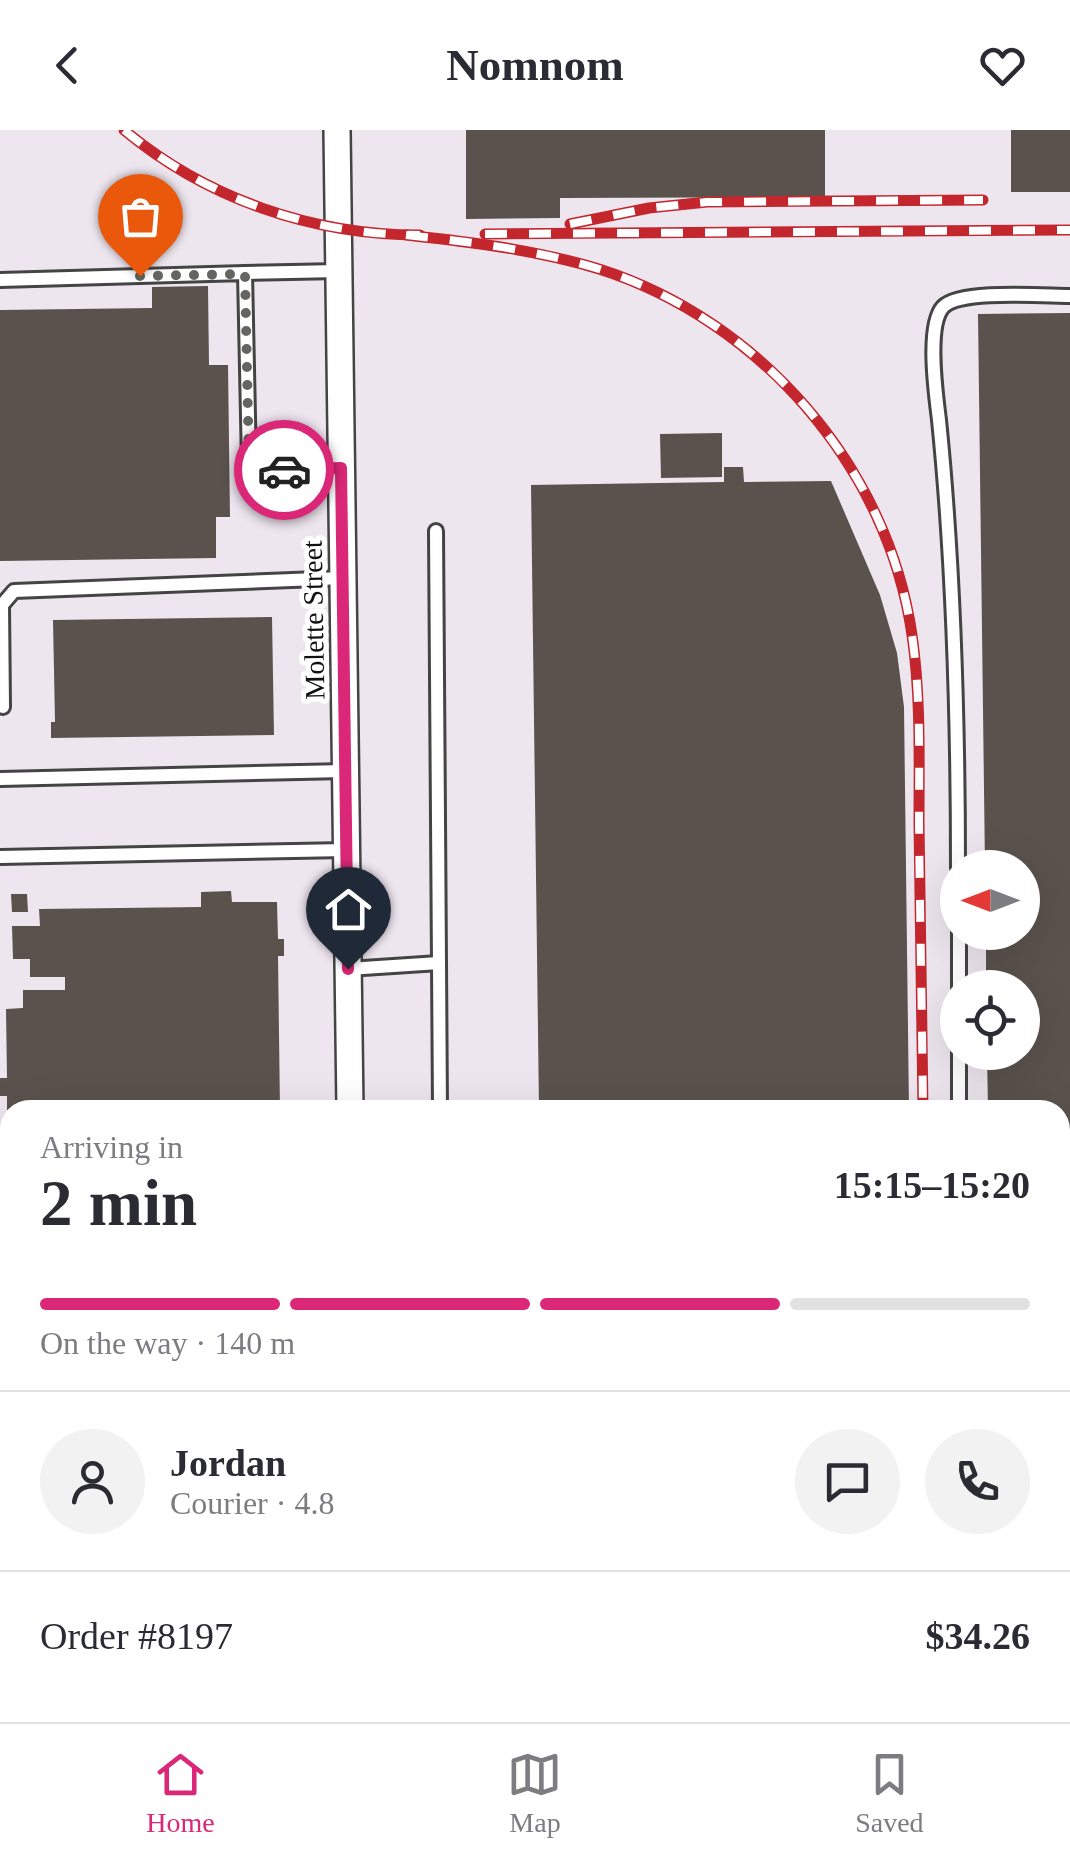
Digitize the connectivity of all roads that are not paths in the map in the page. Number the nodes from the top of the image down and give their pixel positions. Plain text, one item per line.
1 (337, 130) edge
2 (339, 270) junction
3 (245, 274) junction
4 (0, 280) edge
5 (1070, 296) edge
6 (341, 468) junction
7 (436, 530) dead end
8 (342, 578) junction
9 (4, 707) dead end
10 (345, 770) junction
11 (0, 779) edge
12 (346, 850) junction
13 (958, 850) edge
14 (0, 857) edge
15 (439, 962) junction
16 (348, 969) junction
17 (959, 1070) edge
18 (350, 1100) edge
19 (440, 1100) edge
20 (959, 1100) edge

1 - 2 street, Molette Street
2 - 3 lane
2 - 6 street, Molette Street
3 - 4 lane
3 - 6 lane
5 - 13 lane
6 - 8 street, Molette Street
7 - 15 lane
8 - 9 lane
8 - 10 street, Molette Street
10 - 11 lane
10 - 12 street, Molette Street
12 - 14 lane
12 - 16 street, Molette Street
15 - 16 lane
15 - 19 lane
16 - 18 street, Molette Street
17 - 20 lane

